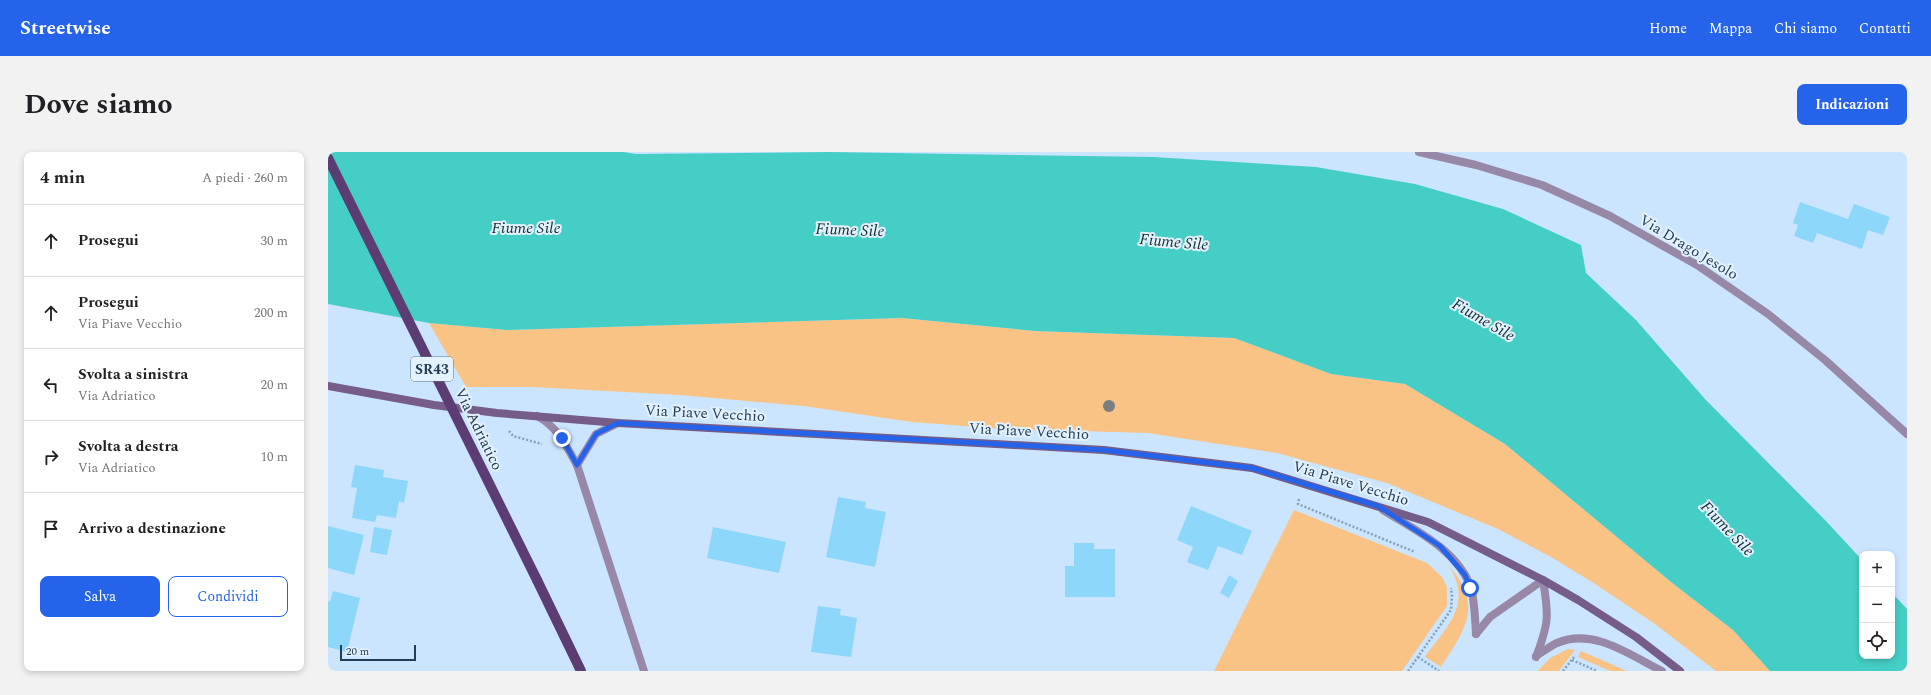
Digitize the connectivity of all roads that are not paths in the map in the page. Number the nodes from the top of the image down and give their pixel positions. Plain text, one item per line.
1 (1419, 152) edge
2 (328, 158) edge
3 (328, 386) edge
4 (537, 416) junction
5 (618, 423) junction
6 (1907, 434) edge
7 (577, 465) junction
8 (1378, 506) junction
9 (1543, 580) junction
10 (581, 671) edge
11 (644, 671) edge
12 (1662, 671) edge
13 (1680, 671) edge

1 - 6 street, Via Drago Jesolo
2 - 10 main road, Via Adriatico / SR43, bridge
3 - 4 street, Via Piave Vecchio
4 - 5 street, Via Piave Vecchio
4 - 7 street
5 - 7 street
5 - 8 street, Via Piave Vecchio
7 - 11 street
8 - 9 street, Via Piave Vecchio
8 - 9 street
9 - 12 street
9 - 13 street, Via Piave Vecchio

